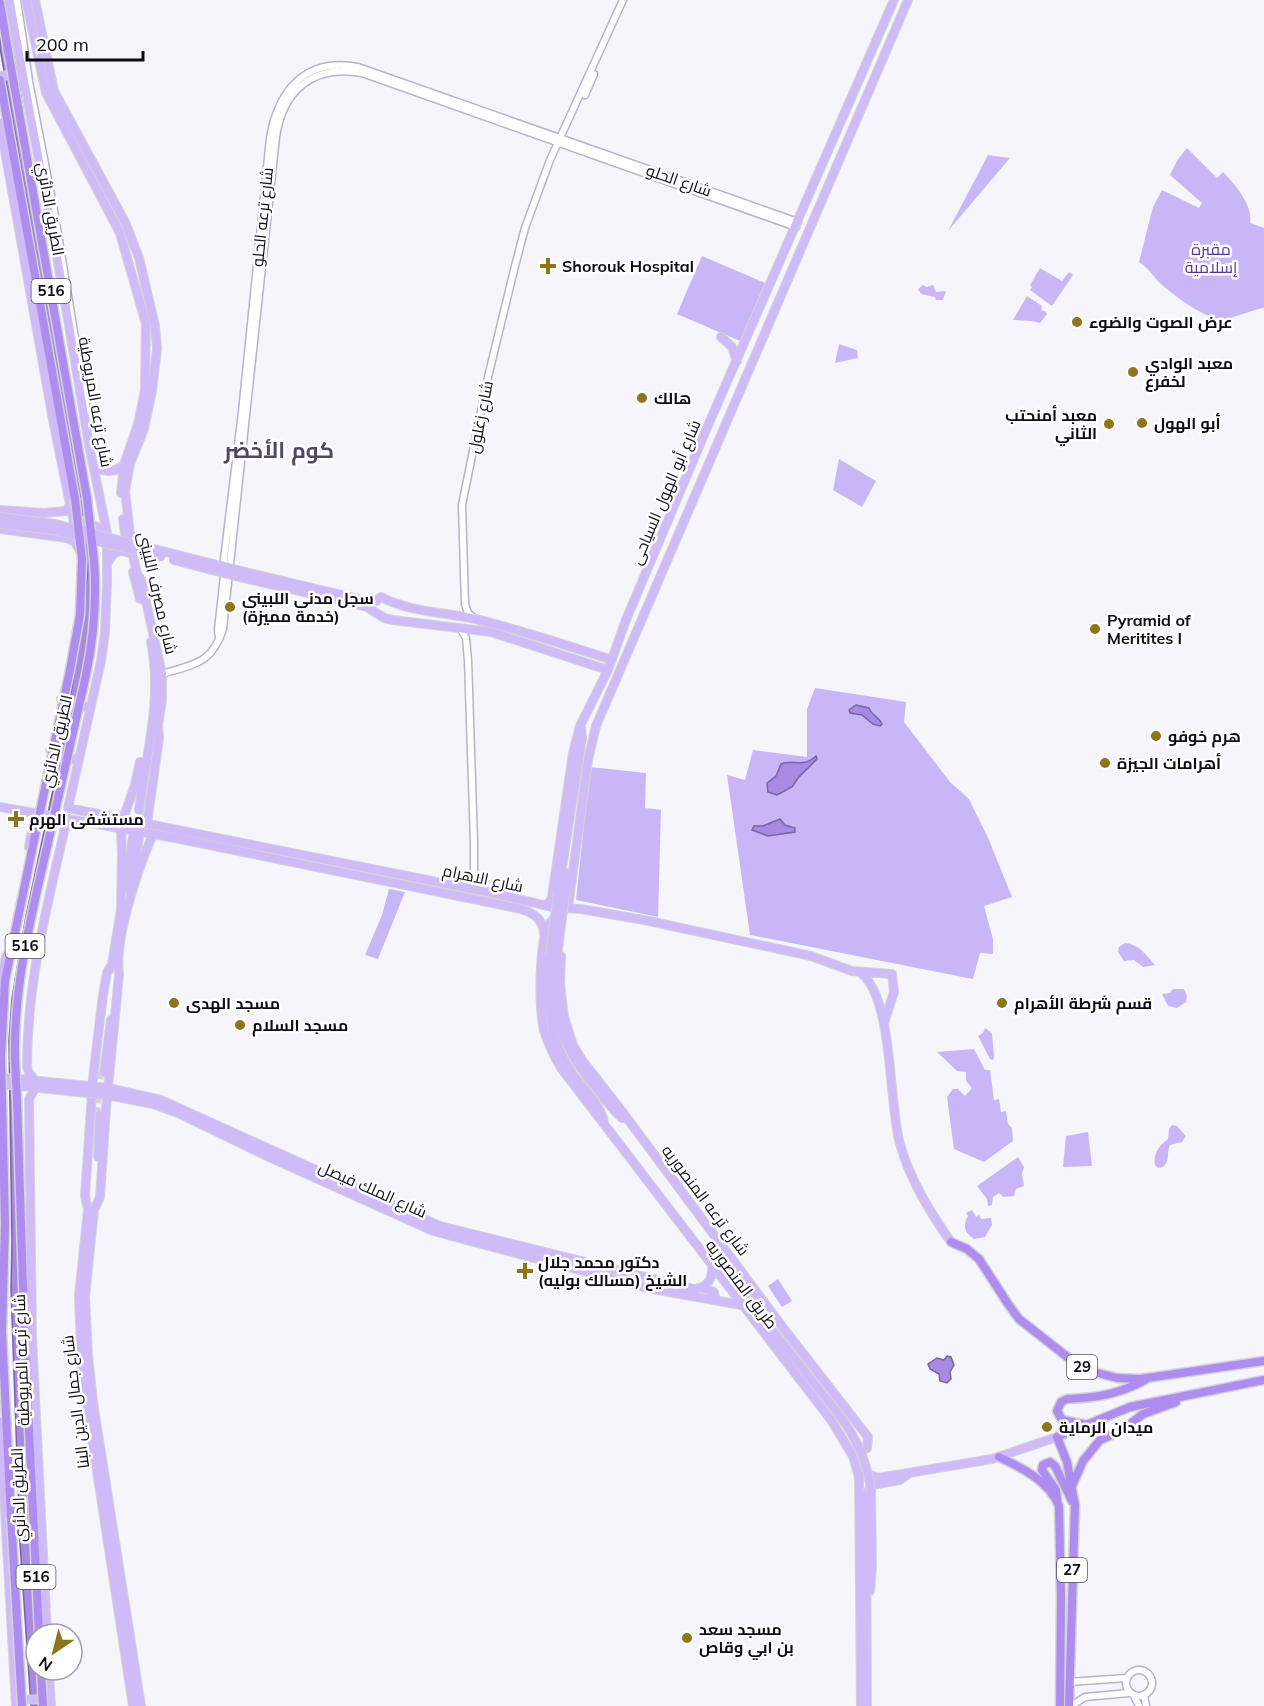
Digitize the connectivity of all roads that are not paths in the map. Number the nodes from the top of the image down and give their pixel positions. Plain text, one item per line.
1 (9, 0) edge
2 (17, 0) edge
3 (26, 0) edge
4 (35, 0) edge
5 (623, 0) edge
6 (894, 0) edge
7 (908, 0) edge
8 (0, 3) edge
9 (22, 71) junction
10 (0, 76) edge
11 (0, 123) edge
12 (838, 129) junction
13 (1, 134) edge
14 (850, 134) junction
15 (561, 141) junction
16 (3, 150) edge
17 (797, 224) junction
18 (721, 337) dead end
19 (737, 361) junction
20 (83, 395) junction
21 (124, 465) junction
22 (97, 468) joint
23 (100, 498) junction
24 (98, 508) junction
25 (0, 510) edge
26 (48, 513) junction
27 (74, 514) junction
28 (0, 517) edge
29 (93, 522) junction
30 (0, 524) edge
31 (0, 530) edge
32 (101, 530) junction
33 (664, 531) junction
34 (44, 534) junction
35 (677, 538) junction
36 (80, 551) junction
37 (129, 554) junction
38 (653, 556) junction
39 (107, 561) junction
40 (666, 562) junction
41 (236, 573) junction
42 (465, 604) junction
43 (453, 615) junction
44 (475, 619) junction
45 (460, 628) junction
46 (472, 629) junction
47 (466, 638) junction
48 (596, 655) junction
49 (612, 660) junction
50 (593, 665) junction
51 (608, 670) junction
52 (162, 674) junction
53 (61, 699) junction
54 (59, 709) junction
55 (90, 710) junction
56 (155, 726) junction
57 (580, 726) junction
58 (596, 726) junction
59 (79, 758) junction
60 (0, 807) edge
61 (68, 808) joint
62 (142, 811) tunnel mouth
63 (36, 814) junction
64 (67, 819) junction
65 (123, 819) junction
66 (147, 824) junction
67 (121, 828) junction
68 (153, 834) junction
69 (136, 838) tunnel mouth
70 (358, 866) junction
71 (374, 870) junction
72 (355, 875) junction
73 (373, 879) junction
74 (474, 890) junction
75 (552, 897) junction
76 (544, 905) junction
77 (569, 905) junction
78 (124, 911) junction
79 (543, 950) junction
80 (115, 964) junction
81 (861, 973) junction
82 (0, 990) edge
83 (884, 1023) junction
84 (102, 1071) tunnel mouth
85 (0, 1077) edge
86 (18, 1082) junction
87 (0, 1084) edge
88 (35, 1084) junction
89 (92, 1086) junction
90 (108, 1088) junction
91 (98, 1115) tunnel mouth
92 (631, 1123) junction
93 (604, 1126) junction
94 (0, 1127) edge
95 (324, 1178) junction
96 (91, 1210) junction
97 (951, 1242) joint
98 (725, 1250) junction
99 (0, 1258) edge
100 (712, 1267) junction
101 (702, 1288) junction
102 (712, 1300) junction
103 (741, 1305) junction
104 (1264, 1361) edge
105 (1148, 1378) junction
106 (1264, 1380) edge
107 (1202, 1392) junction
108 (0, 1422) edge
109 (1087, 1425) junction
110 (1057, 1437) junction
111 (851, 1452) junction
112 (999, 1457) junction
113 (858, 1469) junction
114 (908, 1474) junction
115 (1072, 1486) junction
116 (103, 1488) junction
117 (1057, 1502) junction
118 (1075, 1505) junction
119 (103, 1515) junction
120 (113, 1523) junction
121 (866, 1607) junction
122 (38, 1622) edge
123 (47, 1622) edge
124 (1126, 1678) junction
125 (42, 1682) edge
126 (49, 1682) edge
127 (1069, 1682) junction
128 (1132, 1694) junction
129 (1144, 1695) junction
130 (51, 1702) edge
131 (18, 1704) edge
132 (43, 1706) edge
133 (133, 1706) edge
134 (141, 1706) edge
135 (861, 1706) edge
136 (867, 1706) edge
137 (1059, 1706) edge
138 (1070, 1706) edge
139 (1139, 1706) edge
140 (1146, 1706) edge

1 - 9 main road, شارع ترعه المريوطية
2 - 20 street
3 - 21 main road, شارع مصرف اللبينى
4 - 52 main road, شارع مصرف اللبينى
5 - 15 street, شارع زغلول
6 - 12 main road, شارع أبو الهول السياحى
7 - 14 main road, شارع أبو الهول السياحى
8 - 122 highway, الطريق الدائري / 516, bridge
9 - 10 main road
9 - 20 main road, شارع ترعه المريوطية
10 - 131 highway, الطريق الدائري / 516, bridge
11 - 13 main road
12 - 14 main road
12 - 17 main road, شارع أبو الهول السياحى
13 - 16 main road
14 - 35 main road, شارع أبو الهول السياحى
15 - 17 street, شارع الحلو
15 - 42 street, شارع زغلول
15 - 52 street, شارع ترعه الحلو
16 - 27 main road
17 - 19 main road, شارع أبو الهول السياحى
18 - 19 main road
19 - 33 main road, شارع أبو الهول السياحى
20 - 22 street
20 - 23 main road, شارع ترعه المريوطية
21 - 22 main road
21 - 37 main road, شارع مصرف اللبينى
23 - 24 main road
23 - 39 main road, شارع ترعه المريوطية
24 - 29 main road
24 - 32 main road
25 - 26 main road
26 - 27 main road
26 - 34 main road
27 - 29 main road, bridge
27 - 36 main road
28 - 41 main road, bridge
29 - 32 main road
30 - 41 main road, bridge
31 - 34 main road
32 - 39 main road
33 - 35 main road
33 - 38 main road, شارع أبو الهول السياحى
34 - 36 main road
35 - 40 main road, شارع أبو الهول السياحى
36 - 53 main road
37 - 39 main road
37 - 56 main road, شارع مصرف اللبينى
38 - 40 main road
38 - 49 main road, شارع أبو الهول السياحى
39 - 55 main road, شارع ترعه المريوطية
40 - 58 main road, شارع أبو الهول السياحى
41 - 43 main road
41 - 45 main road
42 - 43 street
42 - 44 street
43 - 44 main road
44 - 48 main road
45 - 46 main road
45 - 47 street
46 - 47 street
46 - 50 main road
47 - 74 street
48 - 49 main road
48 - 50 main road
49 - 51 main road, شارع أبو الهول السياحى
50 - 51 main road
51 - 57 main road, شارع أبو الهول السياحى
52 - 56 main road, شارع مصرف اللبينى
53 - 54 main road
53 - 55 main road, bridge
54 - 55 main road, bridge
54 - 59 main road, bridge
55 - 59 main road, شارع ترعه المريوطية
56 - 62 main road
56 - 65 main road, شارع مصرف اللبينى
56 - 66 main road, شارع مصرف اللبينى
57 - 75 main road, شارع أبو الهول السياحى
57 - 93 main road, bridge
58 - 77 main road, شارع أبو الهول السياحى
58 - 92 main road, bridge
59 - 61 main road, شارع ترعه المريوطية
60 - 63 main road, شارع الاهرام
61 - 65 main road, شارع الاهرام
63 - 64 main road, شارع الاهرام, bridge
63 - 82 main road
64 - 67 main road, شارع الاهرام
64 - 88 main road, شارع ترعه المريوطية
65 - 66 main road, شارع الاهرام
66 - 70 main road, شارع الاهرام
67 - 68 main road, شارع الاهرام
67 - 78 main road
68 - 72 main road, شارع الاهرام
68 - 78 main road
69 - 78 main road
70 - 71 main road, شارع الاهرام
70 - 72 main road
71 - 73 main road
71 - 74 main road, شارع الاهرام
72 - 73 main road, شارع الاهرام
73 - 79 main road, شارع الاهرام
74 - 76 main road, شارع الاهرام
75 - 76 main road
75 - 77 main road
76 - 77 main road, شارع الاهرام
77 - 79 main road, طريق المنصوريه
77 - 81 main road, شارع الاهرام
78 - 80 main road
79 - 92 main road, شارع ترعه المنصوريه
79 - 93 main road, طريق المنصوريه
80 - 84 main road
80 - 89 main road, شارع جمال الدين البنا
80 - 90 main road, شارع جمال الدين البنا
81 - 83 main road
81 - 83 main road, شارع الاهرام
83 - 97 main road
85 - 86 main road, شارع الملك فيصل, bridge
86 - 87 main road, شارع الملك فيصل, bridge
86 - 88 main road, شارع الملك فيصل
88 - 89 main road, شارع الملك فيصل
88 - 123 main road, شارع ترعه المريوطية
89 - 90 main road, شارع الملك فيصل
89 - 90 main road
89 - 96 main road, شارع جمال الدين البنا
90 - 95 main road, شارع الملك فيصل
90 - 96 main road, شارع جمال الدين البنا
91 - 96 main road
92 - 98 main road, شارع ترعه المنصوريه
93 - 100 main road, طريق المنصوريه
94 - 99 main road
95 - 101 main road, شارع الملك فيصل
95 - 102 main road, شارع الملك فيصل
96 - 116 main road, شارع جمال الدين البنا
97 - 105 highway, 29
98 - 111 main road, شارع ترعه المنصوريه
98 - 121 main road, bridge
100 - 101 main road
100 - 103 main road, طريق المنصوريه
101 - 102 main road
102 - 103 main road, شارع الملك فيصل
103 - 111 main road, طريق المنصوريه
104 - 105 highway, 29
105 - 109 highway
106 - 107 highway
107 - 109 highway
107 - 115 highway
108 - 131 main road, شارع ترعه المريوطية
109 - 110 highway
110 - 112 main road
110 - 115 highway, 27
111 - 113 main road, طريق المنصوريه
112 - 114 main road
112 - 117 highway
113 - 114 main road
113 - 135 main road, طريق المنصوريه
114 - 121 main road
115 - 118 highway, 27
116 - 119 main road, شارع جمال الدين البنا
116 - 120 main road, شارع جمال الدين البنا
117 - 118 highway
117 - 137 highway, 27
118 - 127 highway, 27
119 - 120 main road
119 - 133 main road, شارع جمال الدين البنا
120 - 134 main road, شارع جمال الدين البنا
121 - 136 main road
124 - 127 street
124 - 128 street
124 - 129 street
125 - 132 highway, bridge
126 - 130 main road
127 - 138 highway, 27
128 - 129 street
128 - 138 street
128 - 139 street
129 - 140 street
130 - 131 main road

